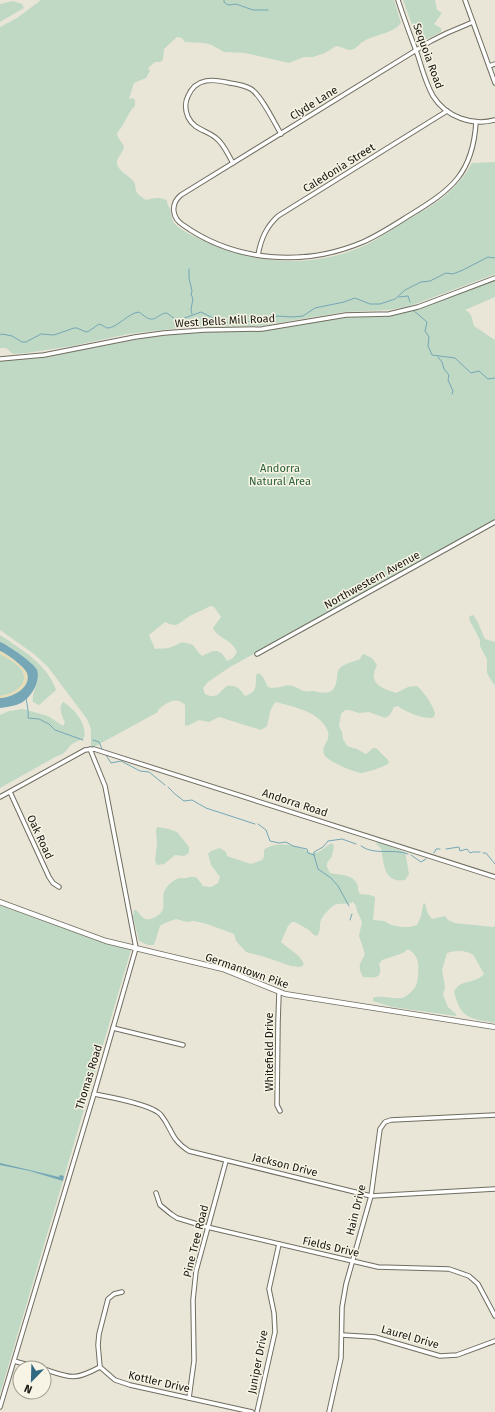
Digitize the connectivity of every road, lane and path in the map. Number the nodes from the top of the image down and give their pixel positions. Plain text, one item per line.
1 (398, 0) edge
2 (465, 0) edge
3 (473, 22) junction
4 (416, 50) junction
5 (495, 64) edge
6 (489, 66) junction
7 (495, 83) edge
8 (447, 111) junction
9 (495, 120) edge
10 (476, 122) junction
11 (282, 134) junction
12 (233, 163) junction
13 (258, 256) junction
14 (495, 278) edge
15 (0, 359) edge
16 (495, 522) edge
17 (257, 654) dead end
18 (90, 749) junction
19 (10, 792) junction
20 (0, 797) edge
21 (495, 877) edge
22 (59, 887) dead end
23 (0, 902) edge
24 (136, 948) junction
25 (279, 992) junction
26 (495, 1027) edge
27 (113, 1028) junction
28 (183, 1045) dead end
29 (94, 1094) junction
30 (280, 1111) dead end
31 (495, 1115) edge
32 (226, 1160) junction
33 (495, 1189) edge
34 (156, 1194) dead end
35 (371, 1196) junction
36 (207, 1227) junction
37 (279, 1244) junction
38 (352, 1261) junction
39 (122, 1292) dead end
40 (495, 1316) edge
41 (342, 1335) junction
42 (495, 1341) edge
43 (14, 1360) edge
44 (12, 1367) edge
45 (100, 1368) junction
46 (52, 1371) edge
47 (189, 1398) junction
48 (0, 1407) edge
49 (252, 1412) edge
50 (258, 1412) edge
51 (329, 1412) edge

1 - 4 street, Sequoia Road
2 - 3 street
3 - 4 street, Clyde Lane
3 - 6 street
4 - 8 street, Sequoia Road
4 - 11 street, Clyde Lane
5 - 6 street
6 - 7 street
8 - 10 street, Sequoia Road
8 - 13 street, Caledonia Street
9 - 10 street, Sequoia Road
10 - 13 street
11 - 12 street, Clyde Lane
11 - 12 street
12 - 13 street, Clyde Lane
14 - 15 street, West Bells Mill Road
16 - 17 street, Northwestern Avenue
18 - 19 street
18 - 21 street, Andorra Road
18 - 24 street, Thomas Road
19 - 20 street
19 - 22 street, Oak Road
23 - 24 main road, Germantown Pike
24 - 25 main road, Germantown Pike
24 - 27 street, Thomas Road
25 - 26 main road, Germantown Pike
25 - 30 street, Whitefield Drive
27 - 28 street
27 - 29 street, Thomas Road
29 - 32 street, Jackson Drive
29 - 43 street, Thomas Road
31 - 35 street, Hain Drive
32 - 35 street, Jackson Drive
32 - 36 street, Pine Tree Road
33 - 35 street, Jackson Drive
34 - 36 street, Fields Drive
35 - 38 street, Hain Drive
36 - 37 street, Fields Drive
36 - 47 street, Pine Tree Road
37 - 38 street, Fields Drive
37 - 50 street, Juniper Drive
38 - 40 street, Fields Drive
38 - 41 street, Hain Drive
39 - 45 street
41 - 42 street, Laurel Drive
41 - 51 street, Hain Drive
44 - 48 street, Thomas Road
45 - 46 street
45 - 47 street, Kottler Drive
47 - 49 street, Kottler Drive

